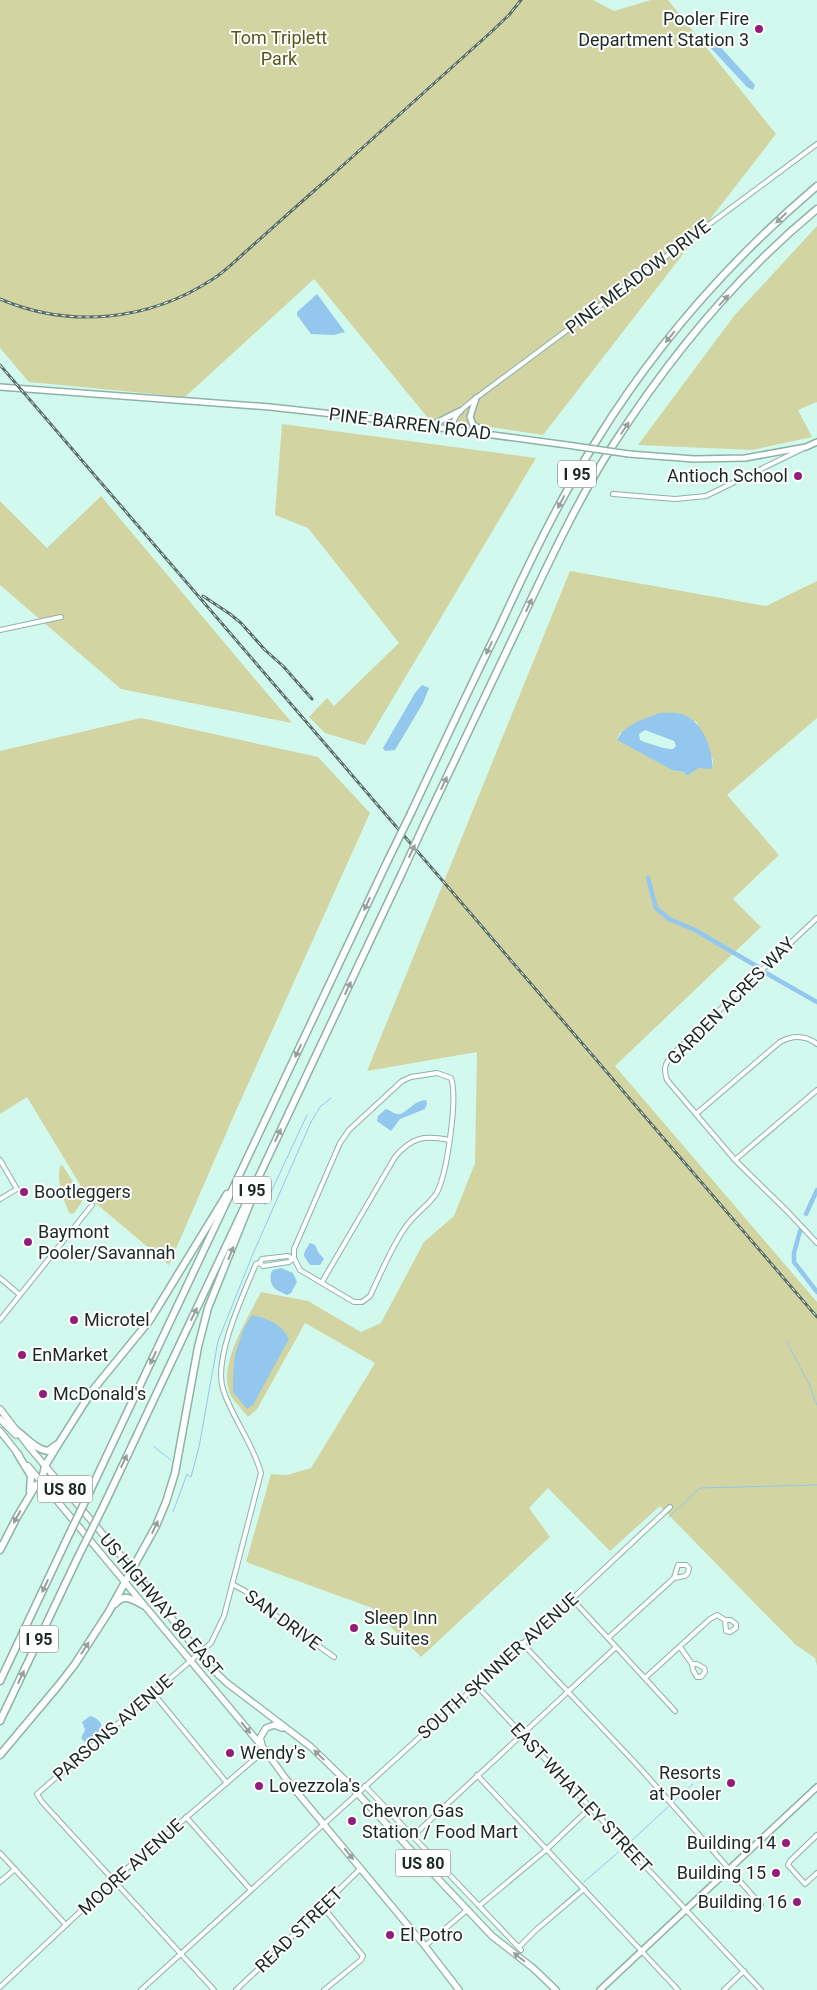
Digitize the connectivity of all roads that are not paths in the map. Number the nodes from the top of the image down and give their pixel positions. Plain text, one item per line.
1 (817, 144) edge
2 (817, 186) edge
3 (817, 209) edge
4 (0, 387) edge
5 (476, 398) junction
6 (460, 410) junction
7 (430, 426) junction
8 (452, 429) junction
9 (509, 437) junction
10 (817, 442) edge
11 (806, 447) junction
12 (613, 494) dead end
13 (61, 617) dead end
14 (0, 630) edge
15 (817, 918) edge
16 (817, 1044) edge
17 (817, 1090) edge
18 (696, 1114) junction
19 (449, 1140) junction
20 (268, 1157) junction
21 (0, 1160) edge
22 (735, 1160) junction
23 (241, 1172) junction
24 (0, 1199) edge
25 (92, 1205) dead end
26 (817, 1243) edge
27 (269, 1258) junction
28 (293, 1258) junction
29 (260, 1263) junction
30 (270, 1265) junction
31 (0, 1278) edge
32 (322, 1282) junction
33 (20, 1295) junction
34 (0, 1320) edge
35 (0, 1409) edge
36 (0, 1420) edge
37 (17, 1431) junction
38 (0, 1432) edge
39 (59, 1443) junction
40 (30, 1448) junction
41 (17, 1454) junction
42 (45, 1466) junction
43 (43, 1484) junction
44 (63, 1487) junction
45 (27, 1500) junction
46 (670, 1507) dead end
47 (0, 1550) edge
48 (131, 1569) junction
49 (674, 1578) dead end
50 (125, 1582) junction
51 (232, 1584) junction
52 (572, 1599) junction
53 (143, 1605) junction
54 (108, 1613) junction
55 (725, 1620) dead end
56 (608, 1638) junction
57 (522, 1643) junction
58 (616, 1647) junction
59 (680, 1647) junction
60 (198, 1652) junction
61 (334, 1657) dead end
62 (190, 1661) junction
63 (692, 1664) dead end
64 (645, 1678) junction
65 (0, 1681) edge
66 (476, 1686) junction
67 (568, 1690) junction
68 (153, 1693) junction
69 (675, 1711) dead end
70 (0, 1721) edge
71 (292, 1734) junction
72 (521, 1734) junction
73 (265, 1750) junction
74 (0, 1755) edge
75 (477, 1775) junction
76 (227, 1783) junction
77 (366, 1786) junction
78 (817, 1786) edge
79 (357, 1793) junction
80 (590, 1808) junction
81 (186, 1818) junction
82 (324, 1823) junction
83 (414, 1835) junction
84 (817, 1835) edge
85 (546, 1850) junction
86 (0, 1853) edge
87 (361, 1868) junction
88 (15, 1869) junction
89 (729, 1870) junction
90 (817, 1873) edge
91 (114, 1880) junction
92 (0, 1882) edge
93 (584, 1889) junction
94 (251, 1890) junction
95 (761, 1905) dead end
96 (479, 1906) junction
97 (323, 1907) junction
98 (468, 1910) junction
99 (685, 1910) junction
100 (66, 1925) junction
101 (425, 1946) junction
102 (642, 1951) junction
103 (181, 1954) junction
104 (744, 1971) junction
105 (0, 1987) edge
106 (141, 1990) edge
107 (214, 1990) edge
108 (236, 1990) edge
109 (324, 1990) edge
110 (459, 1990) edge
111 (556, 1990) edge
112 (600, 1990) edge
113 (678, 1990) edge
114 (724, 1990) edge
115 (761, 1990) edge

1 - 5 street, PINE MEADOW DRIVE
2 -> 23 highway, I 95, bridge
20 -> 3 highway, I 95, bridge
4 - 7 main road, PINE BARREN ROAD
5 - 6 street, PINE MEADOW DRIVE
5 - 9 main road
6 - 7 main road
6 - 8 street
7 - 8 main road, PINE BARREN ROAD
8 - 9 main road, PINE BARREN ROAD
9 - 11 main road, PINE BARREN ROAD, bridge
10 - 11 main road, PINE BARREN ROAD
11 - 12 street
13 - 14 street
15 - 18 street, GARDEN ACRES WAY
16 - 18 street
17 - 22 street
18 - 22 street, GARDEN ACRES WAY
19 - 28 street
19 - 32 street
19 - 32 street
48 -> 20 highway
70 -> 20 highway, I 95, bridge
21 - 24 street
22 - 26 street, GARDEN ACRES WAY
23 - 39 highway
23 -> 65 highway, I 95, bridge
25 - 33 street
27 - 28 street
27 - 29 street
27 - 30 street
28 - 30 street
28 - 32 street
29 - 30 street
29 - 51 street, PARSONS AVENUE
31 - 33 street
33 - 34 street
35 - 37 main road, US HIGHWAY 80 EAST / US 80
36 - 40 main road
37 - 39 highway
37 - 40 main road, US HIGHWAY 80 EAST / US 80
38 - 41 main road, US HIGHWAY 80 EAST / US 80
39 - 42 highway
40 - 42 main road, US HIGHWAY 80 EAST / US 80
41 - 43 main road, US HIGHWAY 80 EAST / US 80
41 - 45 highway
42 - 43 highway
42 - 44 main road, US HIGHWAY 80 EAST / US 80
43 - 44 highway
43 - 45 highway
43 - 50 main road, US HIGHWAY 80 EAST / US 80
44 - 48 main road, US HIGHWAY 80 EAST / US 80
45 -> 47 highway
46 - 52 street, SOUTH SKINNER AVENUE
48 - 50 highway
48 - 60 main road, US HIGHWAY 80 EAST / US 80
49 - 56 street
50 - 53 main road, US HIGHWAY 80 EAST / US 80
50 - 54 highway
51 - 60 street, PARSONS AVENUE
51 - 61 street, SAN DRIVE
52 - 56 street
52 - 57 street, SOUTH SKINNER AVENUE
53 - 54 highway
53 - 62 main road, US HIGHWAY 80 EAST / US 80
74 -> 54 highway
55 - 59 street
56 - 58 street
57 - 66 street, SOUTH SKINNER AVENUE
57 - 67 street
58 - 64 street
58 - 67 street
59 - 63 street
59 - 64 street
60 - 62 street, PARSONS AVENUE
60 - 71 main road, US HIGHWAY 80 EAST / US 80
62 - 68 street, PARSONS AVENUE
62 -> 73 main road, US HIGHWAY 80 EAST / US 80
64 - 69 street
66 - 72 street, EAST WHATLEY STREET
66 - 77 street, SOUTH SKINNER AVENUE
67 - 72 street
67 - 89 street
68 - 76 street
68 - 91 street, PARSONS AVENUE
71 - 73 main road
79 -> 71 main road, US HIGHWAY 80 EAST / US 80
72 - 75 street
72 - 80 street, EAST WHATLEY STREET
73 - 76 street, MOORE AVENUE
73 - 82 main road, US HIGHWAY 80 EAST / US 80
75 - 83 street
75 - 85 street
76 - 81 street, MOORE AVENUE
77 - 79 street, SOUTH SKINNER AVENUE
77 - 83 street
78 - 89 main road
79 - 82 street, SOUTH SKINNER AVENUE
79 - 98 main road, US HIGHWAY 80 EAST / US 80
80 - 85 street
80 - 99 street, EAST WHATLEY STREET
81 - 91 street, MOORE AVENUE
81 - 94 street
82 -> 87 main road, US HIGHWAY 80 EAST / US 80
82 - 94 street, SOUTH SKINNER AVENUE
83 - 96 street
84 - 90 street
85 - 93 street
85 - 96 street
86 - 88 street
87 - 97 street, READ STREET
87 - 101 main road, US HIGHWAY 80 EAST / US 80
88 - 92 street
88 - 100 street
89 - 95 street
89 - 99 main road
91 - 100 street, MOORE AVENUE
91 - 103 street
93 - 96 street
93 - 102 street
94 - 103 street, SOUTH SKINNER AVENUE
97 - 108 street, READ STREET
97 - 109 street
98 - 101 street
111 -> 98 main road, US HIGHWAY 80 EAST / US 80
99 - 102 main road
99 - 104 street, EAST WHATLEY STREET
100 - 105 street, MOORE AVENUE
101 - 110 main road, US HIGHWAY 80 EAST / US 80
102 - 112 main road
102 - 113 street
103 - 106 street, SOUTH SKINNER AVENUE
103 - 107 street
104 - 114 street
104 - 115 street, EAST WHATLEY STREET

